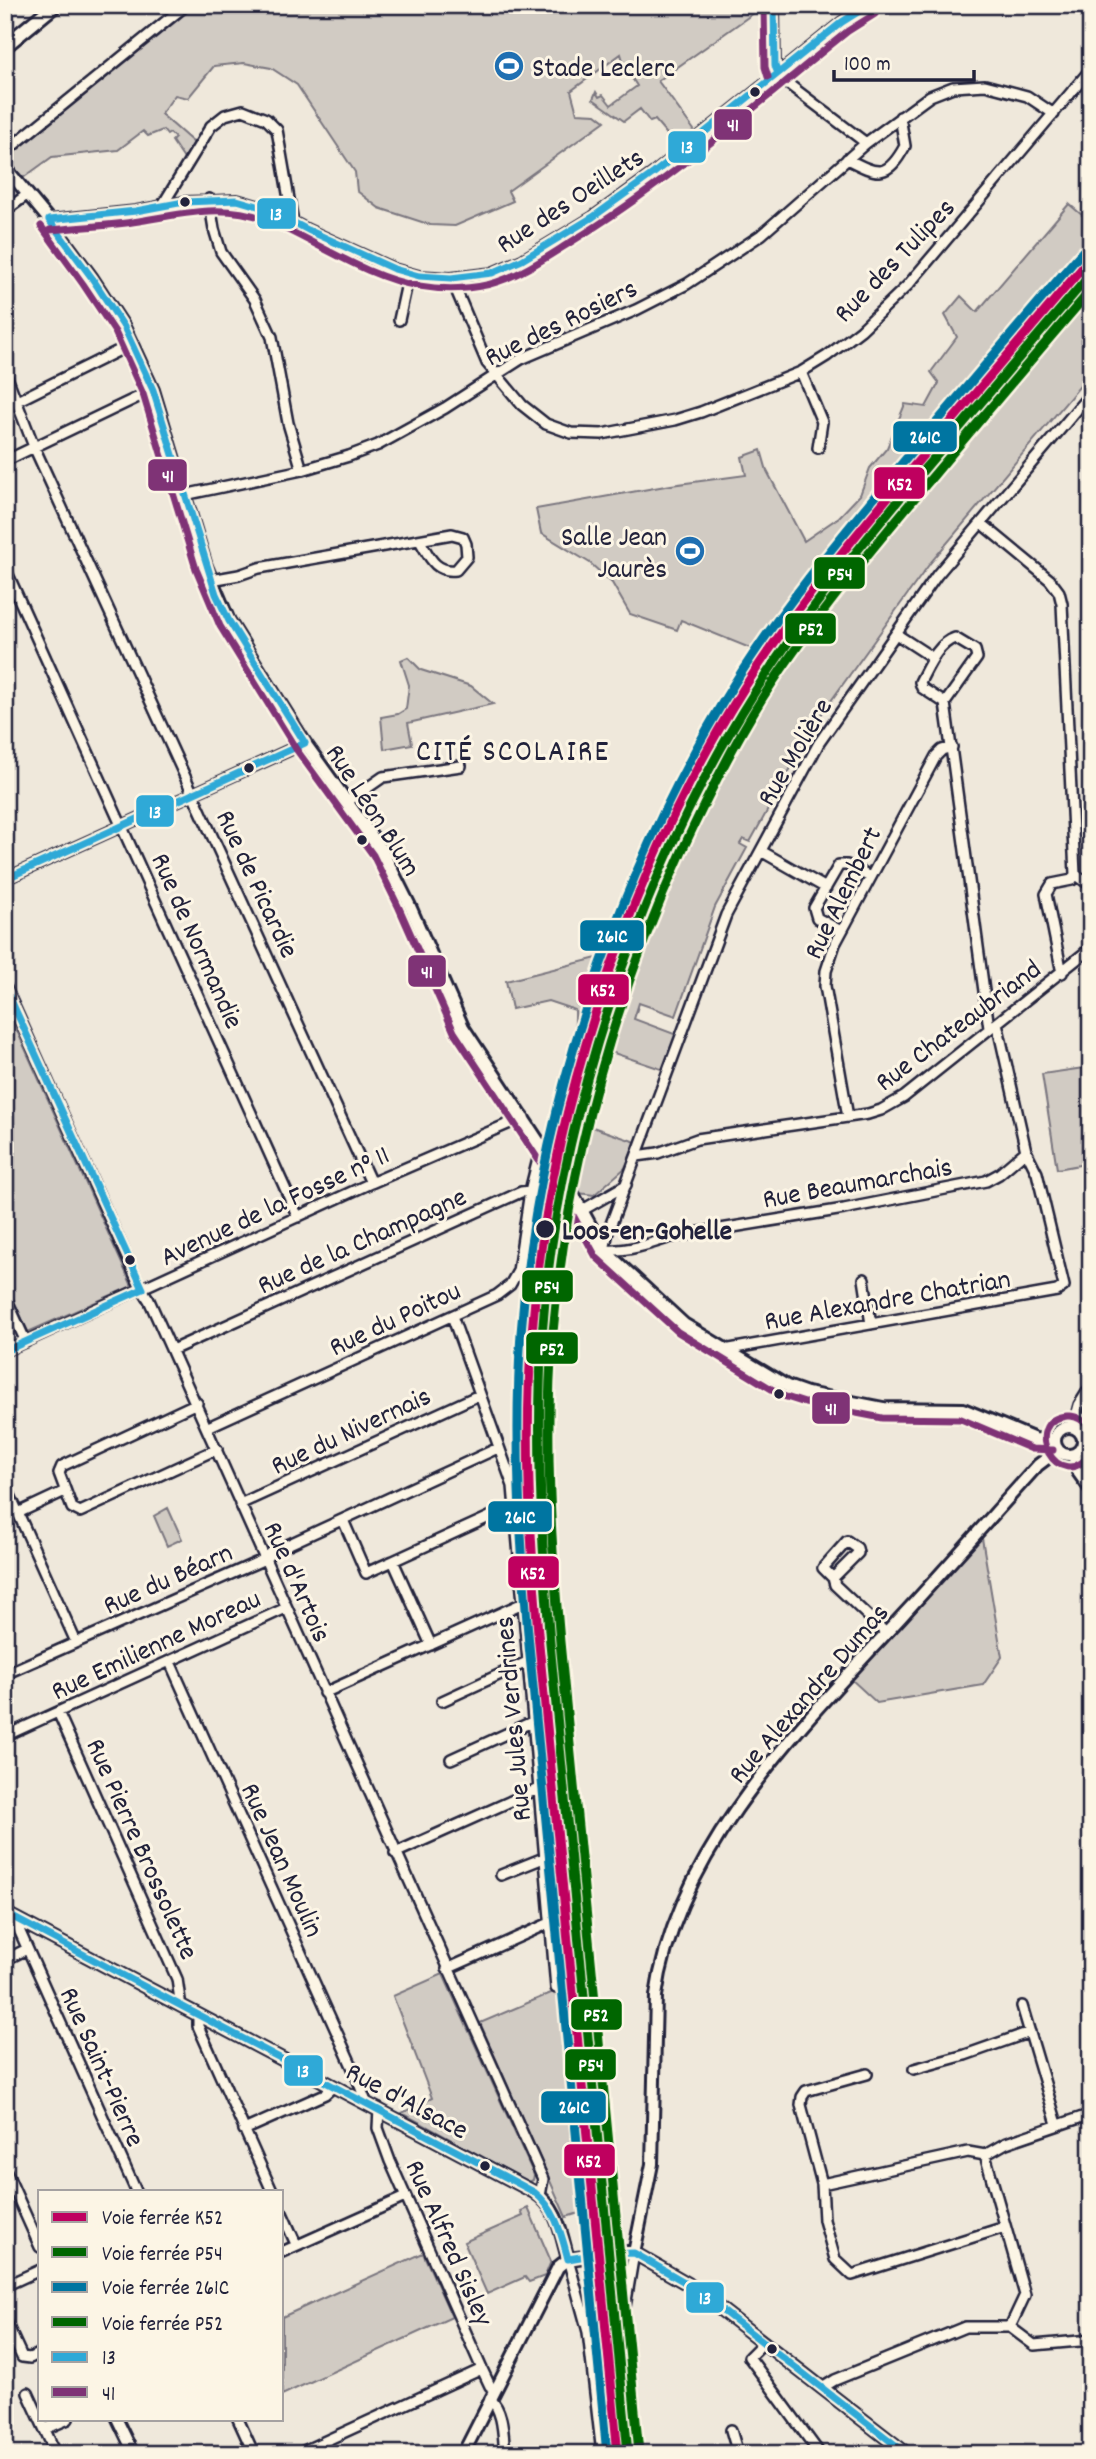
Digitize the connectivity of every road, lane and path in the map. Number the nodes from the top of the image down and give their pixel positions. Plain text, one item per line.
1 (55, 5) edge
2 (186, 5) edge
3 (774, 5) edge
4 (869, 5) edge
5 (1081, 5) edge
6 (1091, 13) edge
7 (5, 46) edge
8 (1091, 69) edge
9 (778, 72) junction
10 (1054, 114) junction
11 (900, 117) junction
12 (866, 143) junction
13 (5, 152) edge
14 (847, 159) junction
15 (5, 167) edge
16 (28, 194) junction
17 (209, 199) junction
18 (162, 206) junction
19 (5, 211) edge
20 (49, 220) junction
21 (293, 222) junction
22 (409, 274) junction
23 (451, 278) junction
24 (398, 320) dead end
25 (132, 344) junction
26 (5, 372) edge
27 (801, 372) junction
28 (498, 373) junction
29 (153, 390) junction
30 (1091, 393) edge
31 (17, 401) junction
32 (35, 449) junction
33 (818, 449) dead end
34 (5, 461) edge
35 (302, 470) junction
36 (184, 495) junction
37 (981, 523) junction
38 (420, 541) junction
39 (5, 568) edge
40 (211, 580) junction
41 (896, 634) junction
42 (933, 658) junction
43 (945, 703) junction
44 (305, 743) junction
45 (952, 747) junction
46 (461, 765) dead end
47 (193, 794) junction
48 (347, 802) junction
49 (122, 825) junction
50 (761, 851) junction
51 (1075, 874) junction
52 (870, 877) junction
53 (5, 879) edge
54 (1091, 886) edge
55 (826, 888) junction
56 (841, 931) junction
57 (1091, 948) edge
58 (1062, 973) junction
59 (5, 986) edge
60 (993, 1025) junction
61 (524, 1117) junction
62 (848, 1117) junction
63 (1026, 1151) junction
64 (545, 1152) junction
65 (637, 1156) junction
66 (371, 1183) junction
67 (626, 1185) junction
68 (530, 1191) junction
69 (581, 1211) junction
70 (298, 1217) junction
71 (604, 1250) junction
72 (864, 1279) dead end
73 (143, 1289) junction
74 (5, 1296) edge
75 (452, 1315) junction
76 (871, 1324) junction
77 (26, 1342) junction
78 (172, 1350) junction
79 (724, 1350) junction
80 (5, 1351) edge
81 (1091, 1386) edge
82 (479, 1395) junction
83 (197, 1404) junction
84 (208, 1427) junction
85 (1073, 1427) junction
86 (1035, 1439) junction
87 (1087, 1442) edge
88 (1056, 1445) junction
89 (498, 1448) junction
90 (217, 1449) junction
91 (1073, 1454) junction
92 (1042, 1462) junction
93 (5, 1485) edge
94 (1091, 1490) edge
95 (65, 1491) junction
96 (240, 1504) junction
97 (516, 1507) junction
98 (18, 1513) junction
99 (343, 1520) junction
100 (265, 1559) junction
101 (393, 1561) junction
102 (833, 1578) dead end
103 (523, 1603) junction
104 (286, 1608) junction
105 (886, 1633) junction
106 (76, 1642) junction
107 (431, 1645) junction
108 (528, 1661) junction
109 (170, 1662) junction
110 (5, 1674) edge
111 (324, 1693) junction
112 (442, 1701) dead end
113 (58, 1712) junction
114 (534, 1721) junction
115 (5, 1736) edge
116 (451, 1759) dead end
117 (540, 1788) junction
118 (396, 1853) junction
119 (546, 1857) junction
120 (501, 1875) dead end
121 (5, 1913) edge
122 (17, 1919) junction
123 (552, 1922) junction
124 (27, 1949) junction
125 (5, 1959) edge
126 (447, 1969) junction
127 (556, 1988) dead end
128 (178, 2004) junction
129 (1022, 2006) dead end
130 (198, 2015) junction
131 (1030, 2032) junction
132 (914, 2069) dead end
133 (866, 2074) dead end
134 (356, 2075) junction
135 (339, 2089) junction
136 (366, 2102) junction
137 (379, 2109) junction
138 (1091, 2114) edge
139 (1058, 2124) junction
140 (244, 2130) junction
141 (985, 2155) junction
142 (5, 2169) edge
143 (822, 2184) junction
144 (10, 2190) edge
145 (136, 2190) edge
146 (272, 2190) edge
147 (540, 2196) junction
148 (405, 2197) junction
149 (284, 2217) edge
150 (1005, 2227) junction
151 (38, 2243) edge
152 (296, 2244) junction
153 (284, 2251) edge
154 (635, 2253) junction
155 (568, 2259) junction
156 (38, 2271) edge
157 (5, 2286) edge
158 (5, 2320) edge
159 (1010, 2327) junction
160 (1091, 2340) edge
161 (764, 2343) junction
162 (38, 2354) edge
163 (482, 2369) junction
164 (822, 2388) junction
165 (28, 2393) dead end
166 (493, 2394) junction
167 (38, 2414) edge
168 (41, 2420) edge
169 (66, 2420) edge
170 (117, 2420) edge
171 (239, 2420) edge
172 (45, 2429) junction
173 (731, 2430) dead end
174 (818, 2453) edge
175 (56, 2454) edge
176 (134, 2454) edge
177 (254, 2454) edge
178 (297, 2454) edge
179 (463, 2454) edge
180 (505, 2454) edge
181 (602, 2454) edge
182 (634, 2454) edge
183 (738, 2454) edge
184 (906, 2454) edge

1 - 7 main road
2 - 13 street
3 - 9 street
4 - 9 street, Rue des Oeillets
5 - 6 street
8 - 10 street, Rue des Tulipes
9 - 12 street
9 - 23 street, Rue des Oeillets
10 - 11 street, Rue des Rosiers
10 - 27 street, Rue des Tulipes
11 - 12 street, Rue des Rosiers
11 - 14 street
12 - 14 street, Rue des Rosiers
14 - 28 street, Rue des Rosiers
15 - 16 street, Rue Léon Blum
16 - 19 street
16 - 20 street, Rue Léon Blum
17 - 18 street, Rue des Oeillets
17 - 21 street, Rue des Oeillets
17 - 35 street
18 - 20 street, Rue des Oeillets
18 - 21 street
20 - 25 street, Rue Léon Blum
21 - 22 street, Rue des Oeillets
22 - 23 street, Rue des Oeillets
22 - 24 street
23 - 28 street, Rue des Tulipes
25 - 29 street, Rue Léon Blum
25 - 31 street
26 - 31 street, Rue de Picardie
27 - 28 street, Rue des Tulipes
27 - 33 street
28 - 35 street, Rue des Rosiers
29 - 32 street
29 - 36 street, Rue Léon Blum
30 - 37 street, Rue Molière
31 - 32 street, Rue de Picardie
32 - 34 street
32 - 47 street, Rue de Picardie
35 - 36 street, Rue des Rosiers
36 - 40 street, Rue Léon Blum
37 - 41 street, Rue Molière
37 - 51 street
38 - 38 street
38 - 40 street
39 - 49 street, Rue de Normandie
40 - 44 street, Rue Léon Blum
41 - 42 street
41 - 50 street, Rue Molière
42 - 43 street
42 - 43 street
43 - 45 street
44 - 47 street
44 - 48 street, Rue Léon Blum
45 - 52 street, Rue Alembert
45 - 60 street
46 - 48 street
47 - 49 street
47 - 66 street, Rue de Picardie
48 - 61 street, Rue Léon Blum
49 - 53 street
49 - 70 street, Rue de Normandie
50 - 55 street
50 - 65 street, Rue Molière
51 - 54 street
51 - 58 street
52 - 55 street
52 - 56 street, Rue Alembert
55 - 56 street
56 - 62 street, Rue Alembert
57 - 58 street, Rue Chateaubriand
58 - 60 street, Rue Chateaubriand
59 - 73 street, Rue d'Artois
60 - 62 street, Rue Chateaubriand
60 - 63 street
61 - 64 street, Rue Léon Blum
61 - 66 street, Avenue de la Fosse n° 11
62 - 65 street, Rue Chateaubriand
63 - 71 street, Rue Beaumarchais
63 - 76 street, Rue Alexandre Chatrian
64 - 68 street
64 - 69 street, Rue Léon Blum
65 - 67 street, Rue Molière
66 - 70 street, Avenue de la Fosse n° 11
67 - 69 street
67 - 71 street, Rue Molière
68 - 75 street, Rue du Poitou
68 - 78 street, Rue de la Champagne
69 - 71 street, Rue Léon Blum
70 - 73 street, Avenue de la Fosse n° 11
71 - 79 street, Rue Léon Blum
72 - 76 street
73 - 77 street, Avenue de la Fosse n° 11
73 - 78 street, Rue d'Artois
74 - 77 street
75 - 82 street, Rue Jules Verdrines
75 - 84 street, Rue du Poitou
76 - 79 street, Rue Alexandre Chatrian
77 - 80 street, Avenue de la Fosse n° 11
78 - 83 street, Rue d'Artois
79 - 86 street, Rue Léon Blum
81 - 85 street
82 - 89 street, Rue Jules Verdrines
82 - 96 street, Rue du Nivernais
83 - 84 street, Rue d'Artois
83 - 95 street
84 - 90 street, Rue d'Artois
85 - 87 street
85 - 88 street
86 - 88 street
86 - 92 street
87 - 91 street
88 - 91 street
88 - 92 street, Rue Alexandre Dumas
89 - 97 street, Rue Jules Verdrines
89 - 99 street, Rue du Béarn
90 - 95 street
90 - 96 street, Rue d'Artois
91 - 94 street
92 - 105 street, Rue Alexandre Dumas
93 - 98 street
95 - 98 street
96 - 100 street, Rue d'Artois
97 - 101 street
97 - 103 street, Rue Jules Verdrines
98 - 106 street
99 - 100 street, Rue du Béarn
99 - 101 street
100 - 104 street, Rue d'Artois
100 - 106 street, Rue du Béarn
101 - 107 street
102 - 105 street
103 - 107 street
103 - 108 street, Rue Jules Verdrines
104 - 109 street, Rue Emilienne Moreau
104 - 111 street, Rue d'Artois
105 - 154 street, Rue Alexandre Dumas
106 - 110 street, Rue du Béarn
107 - 111 street
108 - 112 street
108 - 114 street, Rue Jules Verdrines
109 - 113 street, Rue Emilienne Moreau
109 - 134 street, Rue Jean Moulin
111 - 118 street, Rue d'Artois
113 - 115 street, Rue Emilienne Moreau
113 - 128 street, Rue Pierre Brossolette
114 - 116 street
114 - 117 street, Rue Jules Verdrines
117 - 118 street
117 - 119 street, Rue Jules Verdrines
118 - 126 street, Rue d'Artois
119 - 120 street
119 - 123 street, Rue Jules Verdrines
121 - 122 street, Rue d'Alsace
122 - 124 street, Rue Saint-Pierre
122 - 128 street, Rue d'Alsace
123 - 126 street
123 - 127 street, Rue Jules Verdrines
124 - 125 street
124 - 145 street, Rue Saint-Pierre
126 - 147 street, Rue d'Artois
128 - 130 street, Rue d'Alsace
129 - 131 street
130 - 135 street, Rue d'Alsace
130 - 140 street
131 - 132 street
131 - 139 street
133 - 143 street
134 - 135 street
134 - 136 street, Rue Jean Moulin
135 - 136 street, Rue d'Alsace
135 - 140 street
136 - 137 street, Rue d'Alsace
137 - 147 street, Rue d'Alsace
137 - 148 street, Rue Alfred Sisley
138 - 139 street
139 - 141 street
140 - 146 street
141 - 143 street
141 - 150 street
142 - 144 street
143 - 150 street
144 - 151 street
147 - 155 street
148 - 152 street
148 - 163 street, Rue Alfred Sisley
149 - 152 street
150 - 159 street
152 - 153 street
154 - 155 street
154 - 161 street
154 - 182 street
155 - 166 street
155 - 181 street
156 - 157 street
158 - 162 street
159 - 160 street
159 - 164 street
161 - 164 street
161 - 174 street
163 - 166 street, Rue Alfred Sisley
163 - 178 street
164 - 184 street
165 - 167 street
166 - 179 street
166 - 180 street, Rue Alfred Sisley
168 - 172 street
169 - 172 street
170 - 176 street
171 - 177 street
172 - 175 street
173 - 183 street

